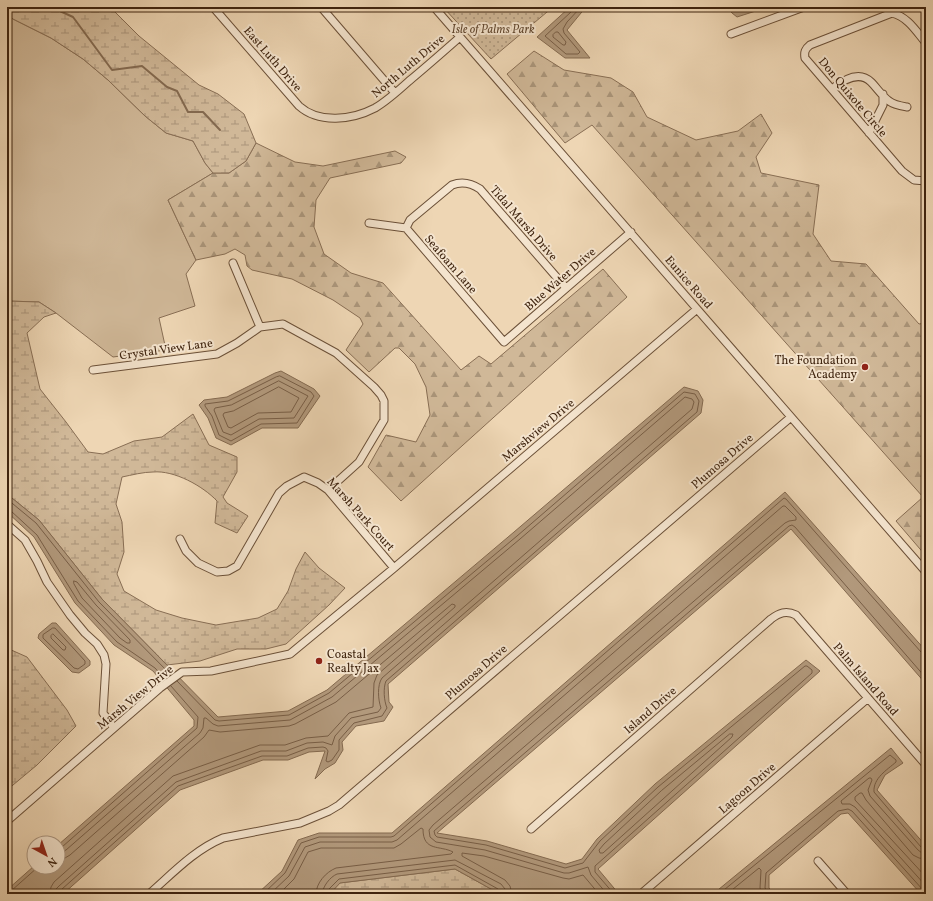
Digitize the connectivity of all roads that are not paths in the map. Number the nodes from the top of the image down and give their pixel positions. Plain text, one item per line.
1 (213, 7) edge
2 (321, 7) edge
3 (434, 7) edge
4 (804, 7) edge
5 (924, 7) edge
6 (926, 10) edge
7 (731, 34) dead end
8 (460, 37) junction
9 (926, 43) edge
10 (832, 89) junction
11 (395, 93) junction
12 (883, 94) junction
13 (907, 107) dead end
14 (322, 117) joint
15 (868, 132) junction
16 (926, 181) edge
17 (369, 223) dead end
18 (406, 228) junction
19 (631, 232) junction
20 (233, 263) dead end
21 (566, 288) junction
22 (697, 309) junction
23 (260, 327) junction
24 (504, 342) joint
25 (93, 370) dead end
26 (791, 417) junction
27 (328, 490) junction
28 (7, 524) edge
29 (180, 538) dead end
30 (394, 568) junction
31 (926, 572) edge
32 (786, 612) joint
33 (868, 698) junction
34 (114, 728) junction
35 (926, 765) edge
36 (7, 821) edge
37 (531, 829) dead end
38 (818, 861) dead end
39 (149, 894) edge
40 (641, 894) edge
41 (847, 894) edge

1 - 14 street, East Luth Drive
2 - 11 street
3 - 8 street, Eunice Road
4 - 7 street
5 - 6 street
8 - 11 street, North Luth Drive
8 - 19 street, Eunice Road
9 - 10 street, Don Quixote Circle
10 - 12 street
10 - 15 street, Don Quixote Circle
11 - 14 street, North Luth Drive
12 - 13 street
12 - 15 street
15 - 16 street, Don Quixote Circle
17 - 18 street
18 - 21 street, Tidal Marsh Drive
18 - 24 street, Seafoam Lane
19 - 21 street, Blue Water Drive
19 - 22 street, Eunice Road
20 - 23 street
21 - 24 street, Blue Water Drive
22 - 26 street, Eunice Road
22 - 30 street, Marshview Drive
23 - 25 street, Crystal View Lane
23 - 27 street, Crystal View Lane
26 - 31 street, Eunice Road
26 - 39 street, Plumosa Drive
27 - 29 street, Marsh Park Court
27 - 30 street, Marsh Park Court
28 - 34 street
30 - 34 street, Marsh View Drive
32 - 33 street, Palm Island Road
32 - 37 street, Island Drive
33 - 35 street, Palm Island Road
33 - 40 street, Lagoon Drive
34 - 36 street, Marsh View Drive
38 - 41 street

